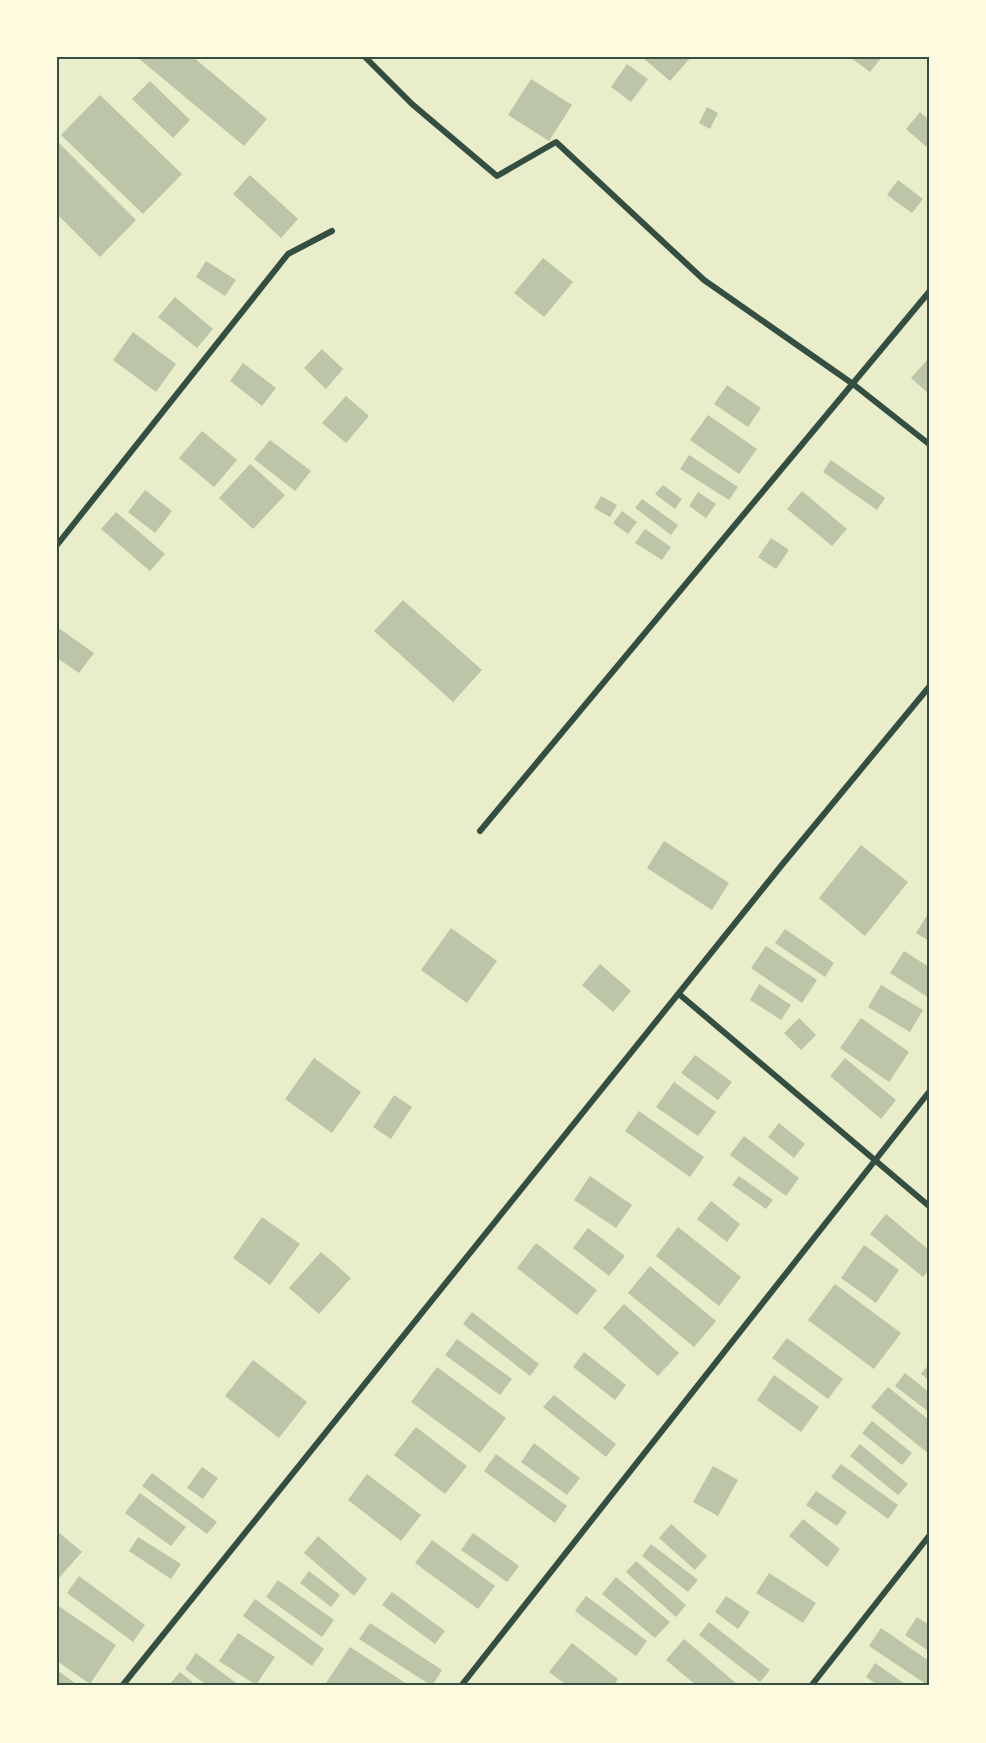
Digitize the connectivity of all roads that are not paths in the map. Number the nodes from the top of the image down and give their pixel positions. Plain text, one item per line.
1 (365, 57) edge
2 (332, 231) dead end
3 (929, 292) edge
4 (853, 384) junction
5 (929, 444) edge
6 (57, 545) edge
7 (929, 687) edge
8 (480, 831) dead end
9 (679, 994) junction
10 (929, 1092) edge
11 (874, 1162) junction
12 (929, 1206) edge
13 (929, 1536) edge
14 (122, 1686) edge
15 (461, 1686) edge
16 (811, 1686) edge

1 - 4 street
2 - 6 street
3 - 4 street
4 - 5 street
4 - 8 street
7 - 9 street
9 - 11 street
9 - 14 street
10 - 11 street
11 - 12 street
11 - 15 street
13 - 16 street

